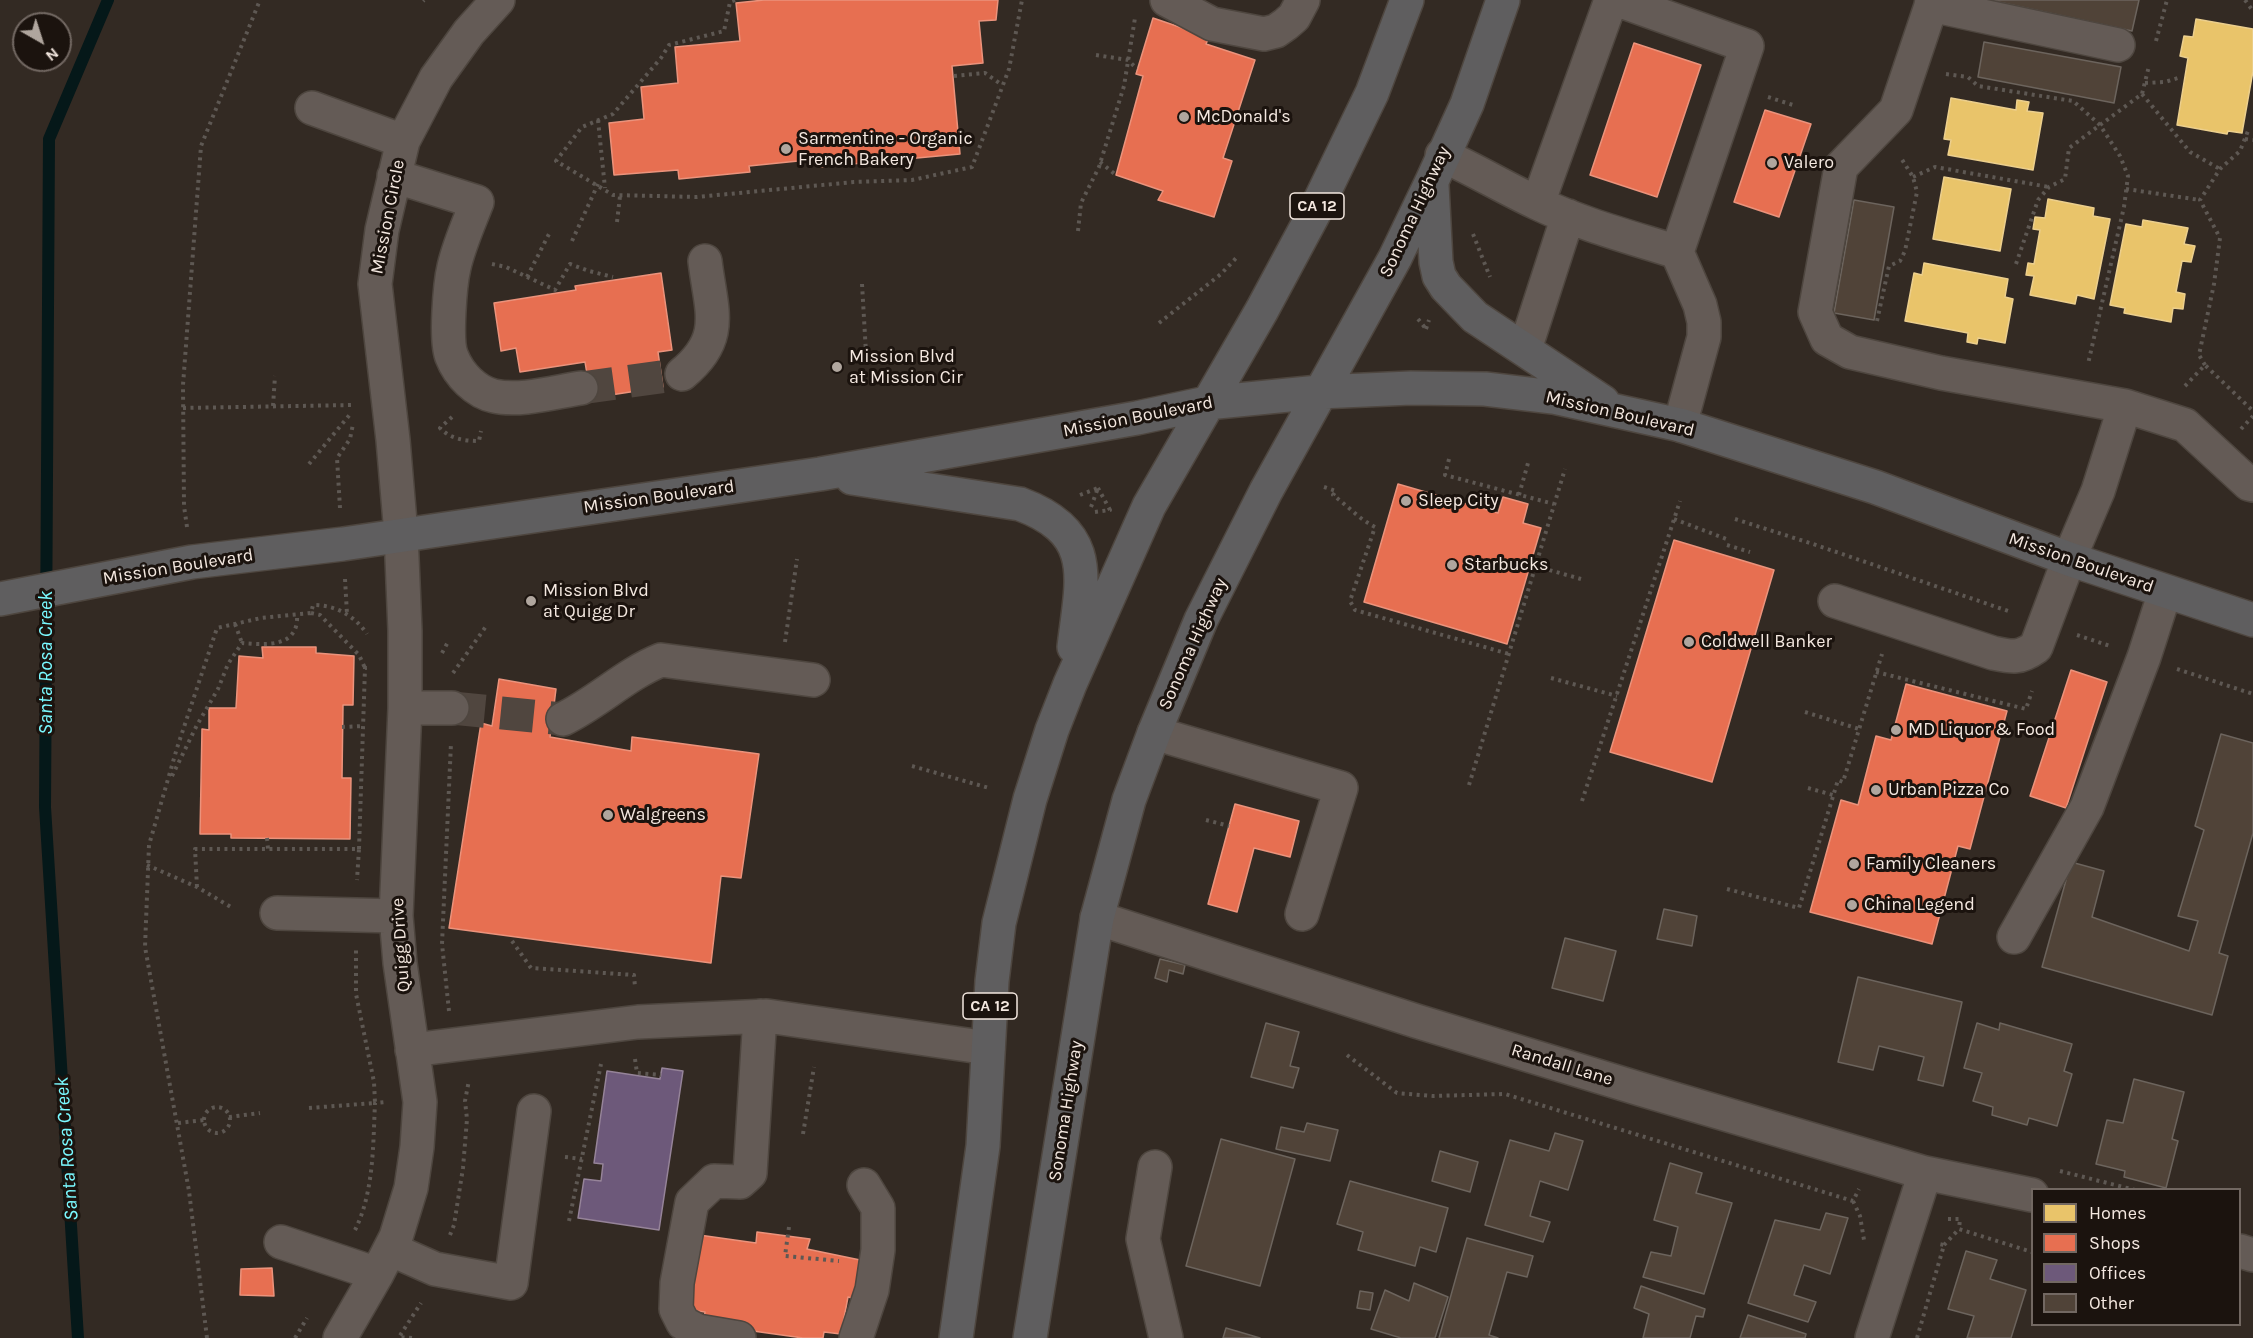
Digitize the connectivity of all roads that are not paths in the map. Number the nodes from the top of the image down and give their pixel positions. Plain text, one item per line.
1 (498, 0) edge
2 (1167, 0) edge
3 (1303, 0) edge
4 (1407, 0) edge
5 (1503, 0) edge
6 (1611, 0) edge
7 (1618, 0) edge
8 (1932, 3) edge
9 (2118, 45) dead end
10 (312, 108) dead end
11 (404, 141) junction
12 (1437, 168) junction
13 (394, 176) junction
14 (1538, 203) junction
15 (1568, 216) junction
16 (1677, 252) junction
17 (705, 261) dead end
18 (1525, 348) junction
19 (682, 374) tunnel mouth
20 (580, 388) tunnel mouth
21 (1319, 392) junction
22 (1207, 403) junction
23 (2126, 406) junction
24 (1617, 411) junction
25 (1680, 425) junction
26 (820, 474) junction
27 (2253, 485) edge
28 (401, 534) junction
29 (2069, 559) junction
30 (2165, 592) junction
31 (0, 599) edge
32 (1835, 602) dead end
33 (2253, 620) edge
34 (813, 680) dead end
35 (1070, 684) junction
36 (405, 708) junction
37 (452, 708) tunnel mouth
38 (563, 719) tunnel mouth
39 (1154, 733) junction
40 (277, 913) dead end
41 (1302, 914) dead end
42 (396, 916) junction
43 (1097, 918) junction
44 (2014, 937) dead end
45 (759, 1016) junction
46 (988, 1048) junction
47 (412, 1050) junction
48 (534, 1111) dead end
49 (1155, 1167) dead end
50 (1924, 1173) junction
51 (864, 1185) dead end
52 (2031, 1195) edge
53 (281, 1242) dead end
54 (384, 1262) junction
55 (340, 1338) edge
56 (739, 1338) edge
57 (856, 1338) edge
58 (956, 1338) edge
59 (1030, 1338) edge
60 (1166, 1338) edge
61 (1872, 1338) edge

1 - 11 street, Mission Circle
2 - 3 street
4 - 22 main road, CA 12
5 - 12 main road, Sonoma Highway
6 - 14 street
7 - 16 street
8 - 9 street
8 - 23 street
10 - 11 street
11 - 13 street, Mission Circle
12 - 14 street
12 - 18 main road
12 - 21 main road, Sonoma Highway
13 - 20 street
13 - 28 street, Mission Circle
14 - 15 street
15 - 16 street
15 - 18 street
16 - 25 street
17 - 19 street
18 - 24 main road
21 - 22 main road, Mission Boulevard
21 - 24 main road, Mission Boulevard
21 - 39 main road, Sonoma Highway
22 - 26 main road, Mission Boulevard
22 - 35 main road, CA 12
23 - 27 street
23 - 29 street
24 - 25 main road, Mission Boulevard
25 - 29 main road, Mission Boulevard
26 - 28 main road, Mission Boulevard
26 - 35 main road
28 - 31 main road, Mission Boulevard
28 - 36 street, Quigg Drive
29 - 30 main road, Mission Boulevard
29 - 32 street
30 - 33 main road, Mission Boulevard
30 - 44 street
34 - 38 street
35 - 46 main road, CA 12
36 - 37 street
36 - 42 street, Quigg Drive
39 - 41 street
39 - 43 main road, Sonoma Highway
40 - 42 street
42 - 47 street, Quigg Drive
43 - 50 street, Randall Lane
43 - 59 main road, Sonoma Highway
45 - 46 street
45 - 47 street
45 - 56 street
46 - 58 main road, CA 12
47 - 54 street, Quigg Drive
48 - 54 street
49 - 60 street
50 - 52 street, Randall Lane
50 - 61 street
51 - 57 street
53 - 54 street
54 - 55 street, Quigg Drive

